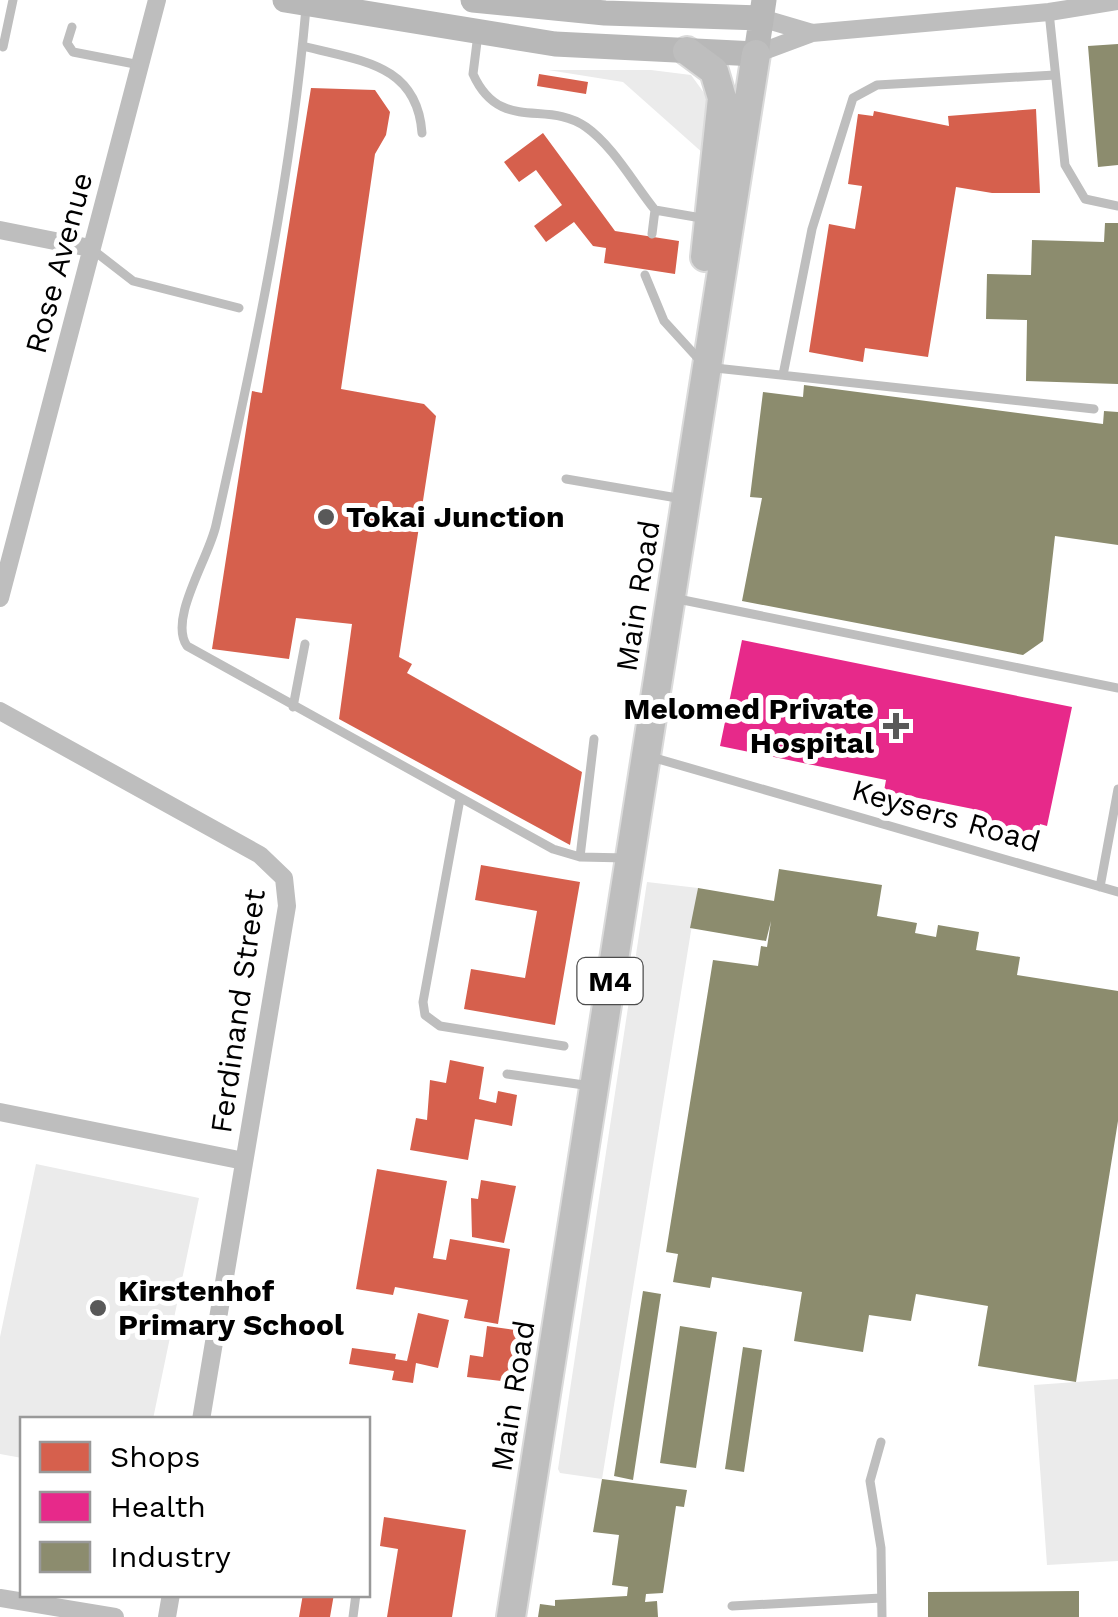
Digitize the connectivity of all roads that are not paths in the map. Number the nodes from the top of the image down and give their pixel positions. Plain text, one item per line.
1 (13, 0) edge
2 (158, 0) edge
3 (473, 0) edge
4 (1118, 0) edge
5 (299, 1) edge
6 (605, 7) edge
7 (762, 9) edge
8 (1048, 12) junction
9 (72, 27) dead end
10 (812, 32) junction
11 (478, 34) junction
12 (3, 46) dead end
13 (302, 46) junction
14 (687, 51) junction
15 (756, 54) junction
16 (140, 65) junction
17 (1055, 75) junction
18 (422, 133) dead end
19 (1118, 206) edge
20 (655, 210) junction
21 (719, 221) junction
22 (0, 230) edge
23 (652, 234) dead end
24 (90, 248) junction
25 (645, 275) dead end
26 (239, 308) dead end
27 (699, 360) junction
28 (784, 375) junction
29 (1094, 409) dead end
30 (566, 478) dead end
31 (677, 498) junction
32 (670, 597) junction
33 (0, 598) edge
34 (305, 644) dead end
35 (658, 674) junction
36 (1118, 688) edge
37 (293, 707) junction
38 (0, 711) edge
39 (594, 738) dead end
40 (646, 756) junction
41 (1118, 789) edge
42 (460, 800) junction
43 (580, 857) junction
44 (630, 858) junction
45 (1100, 887) junction
46 (1118, 892) edge
47 (564, 1046) dead end
48 (508, 1074) dead end
49 (594, 1087) junction
50 (0, 1112) edge
51 (244, 1161) junction
52 (201, 1417) edge
53 (882, 1442) dead end
54 (0, 1598) edge
55 (882, 1598) junction
56 (732, 1606) dead end
57 (114, 1617) edge
58 (511, 1617) edge
59 (882, 1617) edge

1 - 12 lane
2 - 16 street, Rose Avenue
3 - 6 main road
4 - 8 street
5 - 11 main road
5 - 13 lane
6 - 7 main road
7 - 10 street
7 - 15 main road, Main Road / M4
8 - 10 street
8 - 17 lane
9 - 16 lane
10 - 15 street
11 - 14 main road
11 - 20 lane
13 - 18 lane
13 - 37 lane
14 - 15 main road
14 - 21 main road
15 - 21 main road, Main Road / M4
16 - 24 street, Rose Avenue
17 - 19 lane
17 - 28 lane
20 - 21 lane
20 - 23 lane
21 - 27 main road, Main Road / M4
22 - 24 street
24 - 26 lane
24 - 33 street, Rose Avenue
25 - 27 lane
27 - 28 lane
27 - 31 main road, Main Road / M4
28 - 29 lane
30 - 31 lane
31 - 32 main road, Main Road / M4
31 - 35 main road
32 - 35 main road, Main Road / M4
32 - 36 lane
34 - 37 lane
35 - 40 main road, Main Road / M4
37 - 42 lane
38 - 51 street, Ferdinand Street
39 - 43 lane
40 - 44 main road, Main Road / M4
40 - 45 lane, Keysers Road
41 - 45 lane
42 - 43 lane
42 - 47 lane
43 - 44 lane
44 - 49 main road, Main Road / M4
45 - 46 lane, Keysers Road
48 - 49 lane
49 - 58 main road, Main Road / M4
50 - 51 street
51 - 52 street, Ferdinand Street
53 - 55 lane
54 - 57 street
55 - 56 lane
55 - 59 lane

